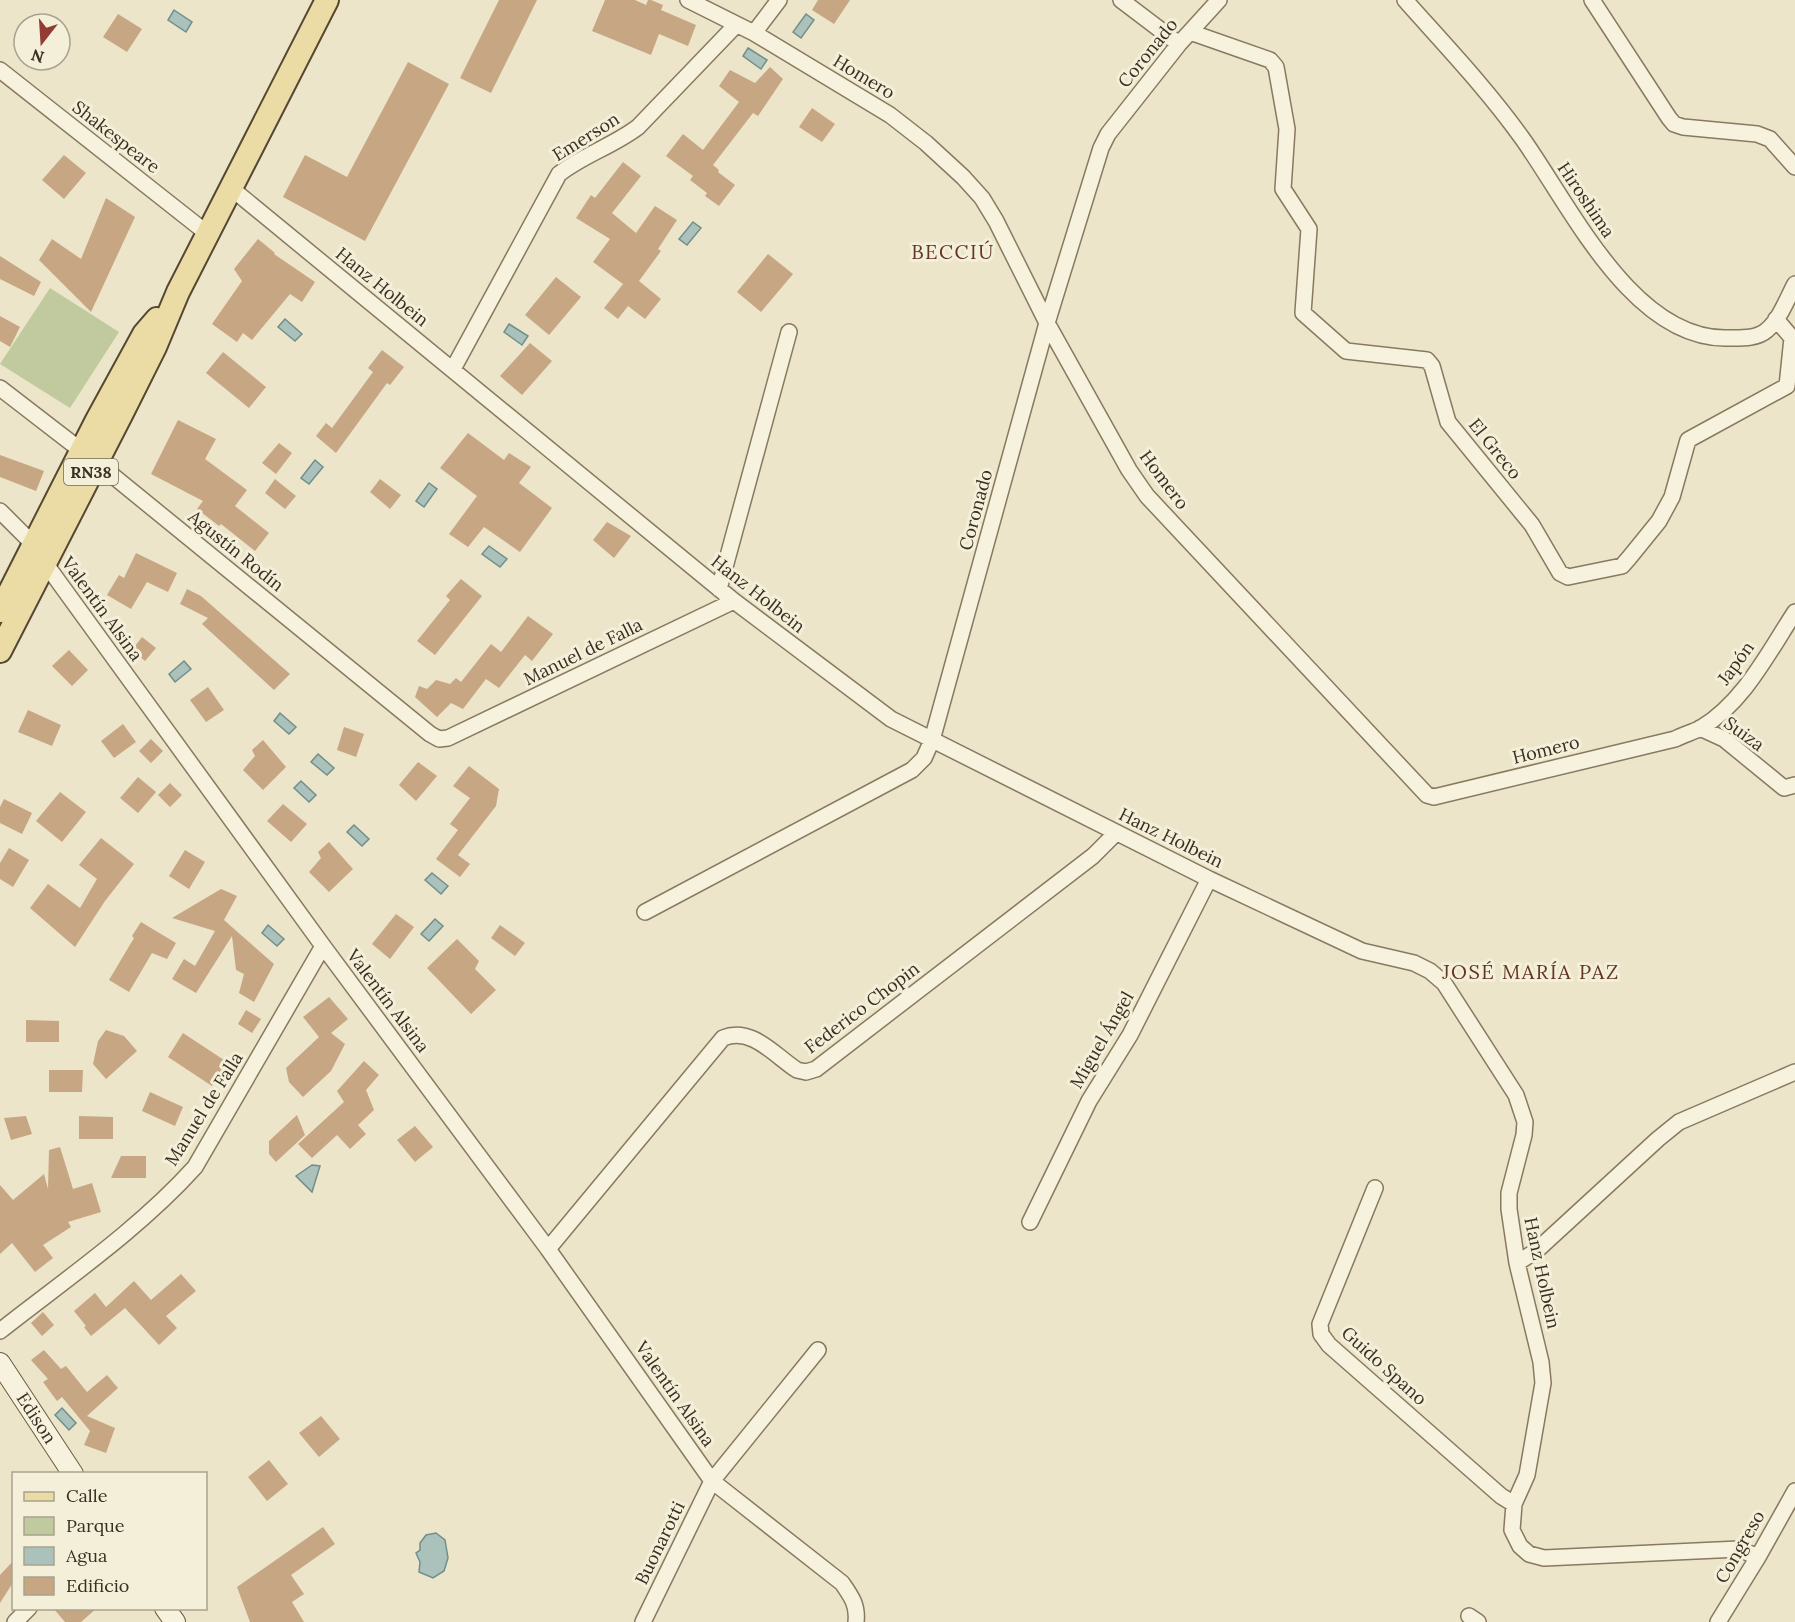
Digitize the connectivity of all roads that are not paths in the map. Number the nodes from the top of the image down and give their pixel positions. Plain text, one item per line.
1 (327, 0) edge
2 (688, 0) edge
3 (779, 0) edge
4 (1121, 0) edge
5 (1219, 0) edge
6 (1405, 0) edge
7 (1592, 0) edge
8 (736, 25) junction
9 (1190, 32) junction
10 (754, 33) junction
11 (1179, 44) junction
12 (0, 70) edge
13 (1795, 167) edge
14 (231, 188) junction
15 (208, 234) junction
16 (1795, 284) edge
17 (1776, 319) junction
18 (1047, 323) junction
19 (789, 332) dead end
20 (453, 369) junction
21 (0, 388) edge
22 (83, 460) junction
23 (0, 511) edge
24 (33, 544) junction
25 (45, 563) junction
26 (719, 589) junction
27 (734, 601) junction
28 (0, 610) edge
29 (1795, 612) edge
30 (0, 630) edge
31 (0, 651) edge
32 (1700, 728) junction
33 (448, 738) joint
34 (932, 740) junction
35 (1795, 785) edge
36 (1116, 833) junction
37 (1209, 879) junction
38 (645, 912) dead end
39 (323, 946) junction
40 (1795, 1072) edge
41 (1375, 1188) dead end
42 (1030, 1222) dead end
43 (548, 1249) junction
44 (1517, 1263) junction
45 (0, 1331) edge
46 (818, 1350) dead end
47 (0, 1363) edge
48 (72, 1472) edge
49 (712, 1481) junction
50 (1795, 1491) edge
51 (1514, 1504) junction
52 (1758, 1557) junction
53 (27, 1610) edge
54 (15, 1622) edge
55 (643, 1622) edge
56 (856, 1622) edge
57 (1718, 1622) edge

1 - 14 main road, RN38
2 - 8 street, Homero
3 - 10 street
4 - 11 street
5 - 9 street, Coronado
6 - 17 street, Hiroshima
7 - 13 street
8 - 10 street, Homero
8 - 20 street, Emerson
9 - 11 street, Coronado
9 - 17 street, El Greco
10 - 18 street, Homero
11 - 18 street, Coronado
12 - 15 street, Shakespeare
14 - 15 main road, RN38
14 - 20 street, Hanz Holbein
15 - 22 main road, RN38
16 - 17 street
18 - 32 street, Homero
18 - 34 street, Coronado
19 - 26 street
20 - 26 street, Hanz Holbein
21 - 22 street, Agustín Rodín
22 - 24 main road, RN38
22 - 25 main road, RN38
22 - 33 street, Agustín Rodín
23 - 24 street, Valentín Alsina
24 - 25 street, Valentín Alsina
24 - 28 main road, RN38
24 - 30 main road
25 - 31 main road, RN38
25 - 39 street, Valentín Alsina
26 - 27 street, Hanz Holbein
27 - 33 street, Manuel de Falla
27 - 34 street, Hanz Holbein
29 - 32 street, Japón
32 - 35 street, Suiza
34 - 36 street, Hanz Holbein
34 - 38 street, Coronado
36 - 37 street, Hanz Holbein
36 - 43 street, Federico Chopin
37 - 42 street, Miguel Ángel
37 - 44 street, Hanz Holbein
39 - 43 street, Valentín Alsina
39 - 45 street, Manuel de Falla
40 - 44 street
41 - 51 street, Guido Spano
43 - 49 street, Valentín Alsina
44 - 51 street, Hanz Holbein
46 - 49 street
47 - 48 street, Edison
49 - 55 street, Buonarotti
49 - 56 street, Valentín Alsina
50 - 52 street, Congreso
51 - 52 street, Hanz Holbein
52 - 57 street, Congreso
53 - 54 street

